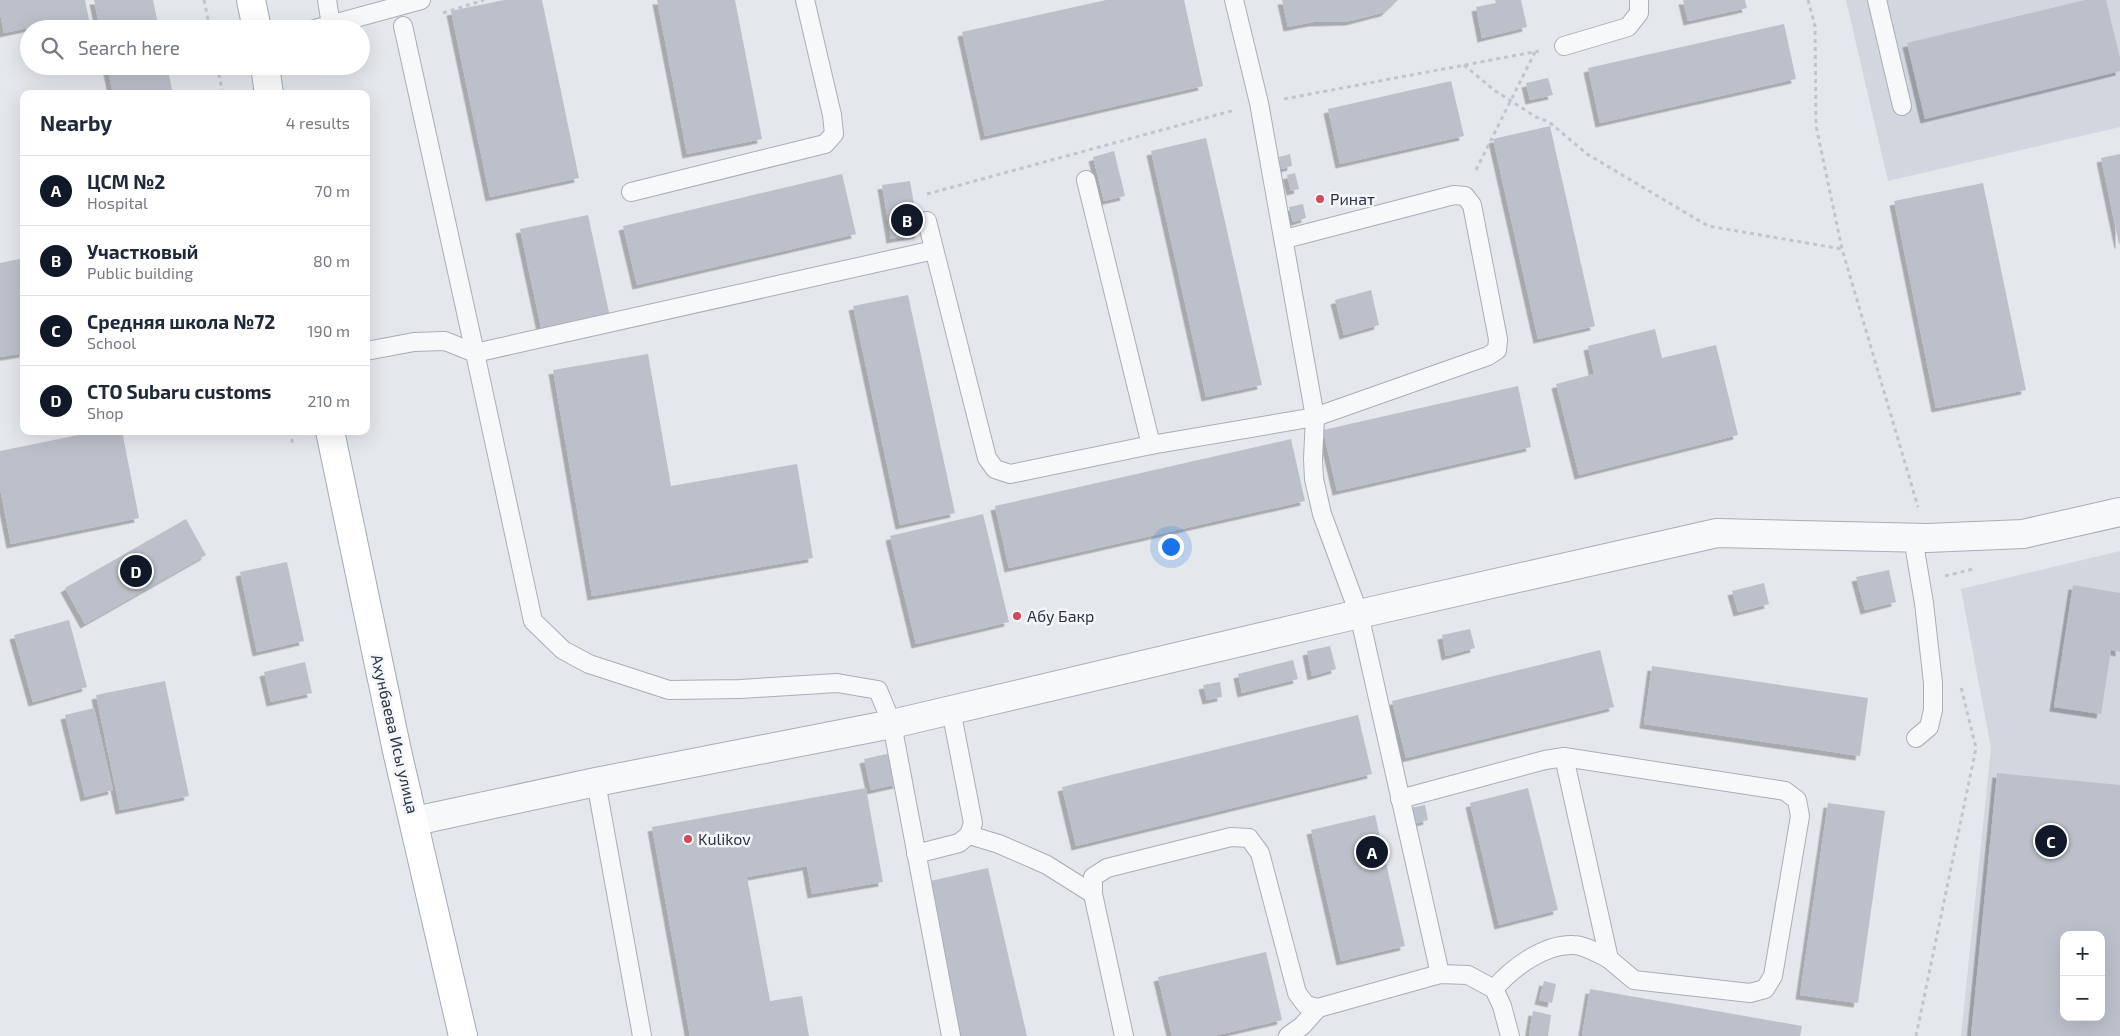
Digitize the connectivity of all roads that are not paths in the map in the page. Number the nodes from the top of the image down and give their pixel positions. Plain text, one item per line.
1 (251, 0) edge
2 (327, 0) edge
3 (421, 0) edge
4 (805, 0) edge
5 (1234, 0) edge
6 (1639, 0) edge
7 (1877, 0) edge
8 (255, 20) edge
9 (324, 20) edge
10 (348, 20) edge
11 (403, 26) dead end
12 (1564, 46) road end
13 (266, 75) edge
14 (268, 90) edge
15 (1902, 106) dead end
16 (1086, 180) dead end
17 (631, 192) dead end
18 (927, 221) road end
19 (1284, 239) junction
20 (934, 250) junction
21 (370, 350) edge
22 (475, 353) junction
23 (1315, 417) junction
24 (331, 435) edge
25 (1152, 446) junction
26 (2120, 512) edge
27 (1920, 538) junction
28 (1359, 614) junction
29 (951, 710) junction
30 (892, 724) junction
31 (1916, 738) dead end
32 (1564, 757) junction
33 (596, 782) junction
34 (1400, 799) junction
35 (414, 821) junction
36 (969, 835) junction
37 (916, 854) junction
38 (1093, 894) junction
39 (1609, 959) junction
40 (1440, 974) junction
41 (1494, 989) junction
42 (1318, 1008) junction
43 (463, 1036) edge
44 (642, 1036) edge
45 (951, 1036) edge
46 (1124, 1036) edge
47 (1288, 1036) edge
48 (1510, 1036) edge

1 - 8 main road
2 - 9 lane
3 - 10 lane
4 - 17 lane
5 - 19 lane
6 - 12 lane
7 - 15 lane
11 - 22 lane
13 - 14 main road
16 - 25 lane
18 - 20 lane
19 - 23 lane
19 - 23 lane
20 - 22 lane
20 - 25 lane
21 - 22 lane
22 - 30 lane
23 - 25 lane
23 - 28 lane
24 - 35 main road, Ахунбаева Исы улица
26 - 27 street
27 - 28 street
27 - 31 lane
28 - 29 street
28 - 34 lane
29 - 30 street
29 - 36 lane
30 - 33 street
30 - 37 lane
32 - 34 lane
32 - 39 lane
32 - 39 lane
33 - 35 street
33 - 44 lane
34 - 40 lane
35 - 43 main road, Ахунбаева Исы улица
36 - 37 lane
36 - 38 lane
37 - 45 lane
38 - 42 lane
38 - 46 lane
39 - 41 lane
40 - 41 lane
40 - 42 lane
41 - 48 lane
42 - 47 lane

